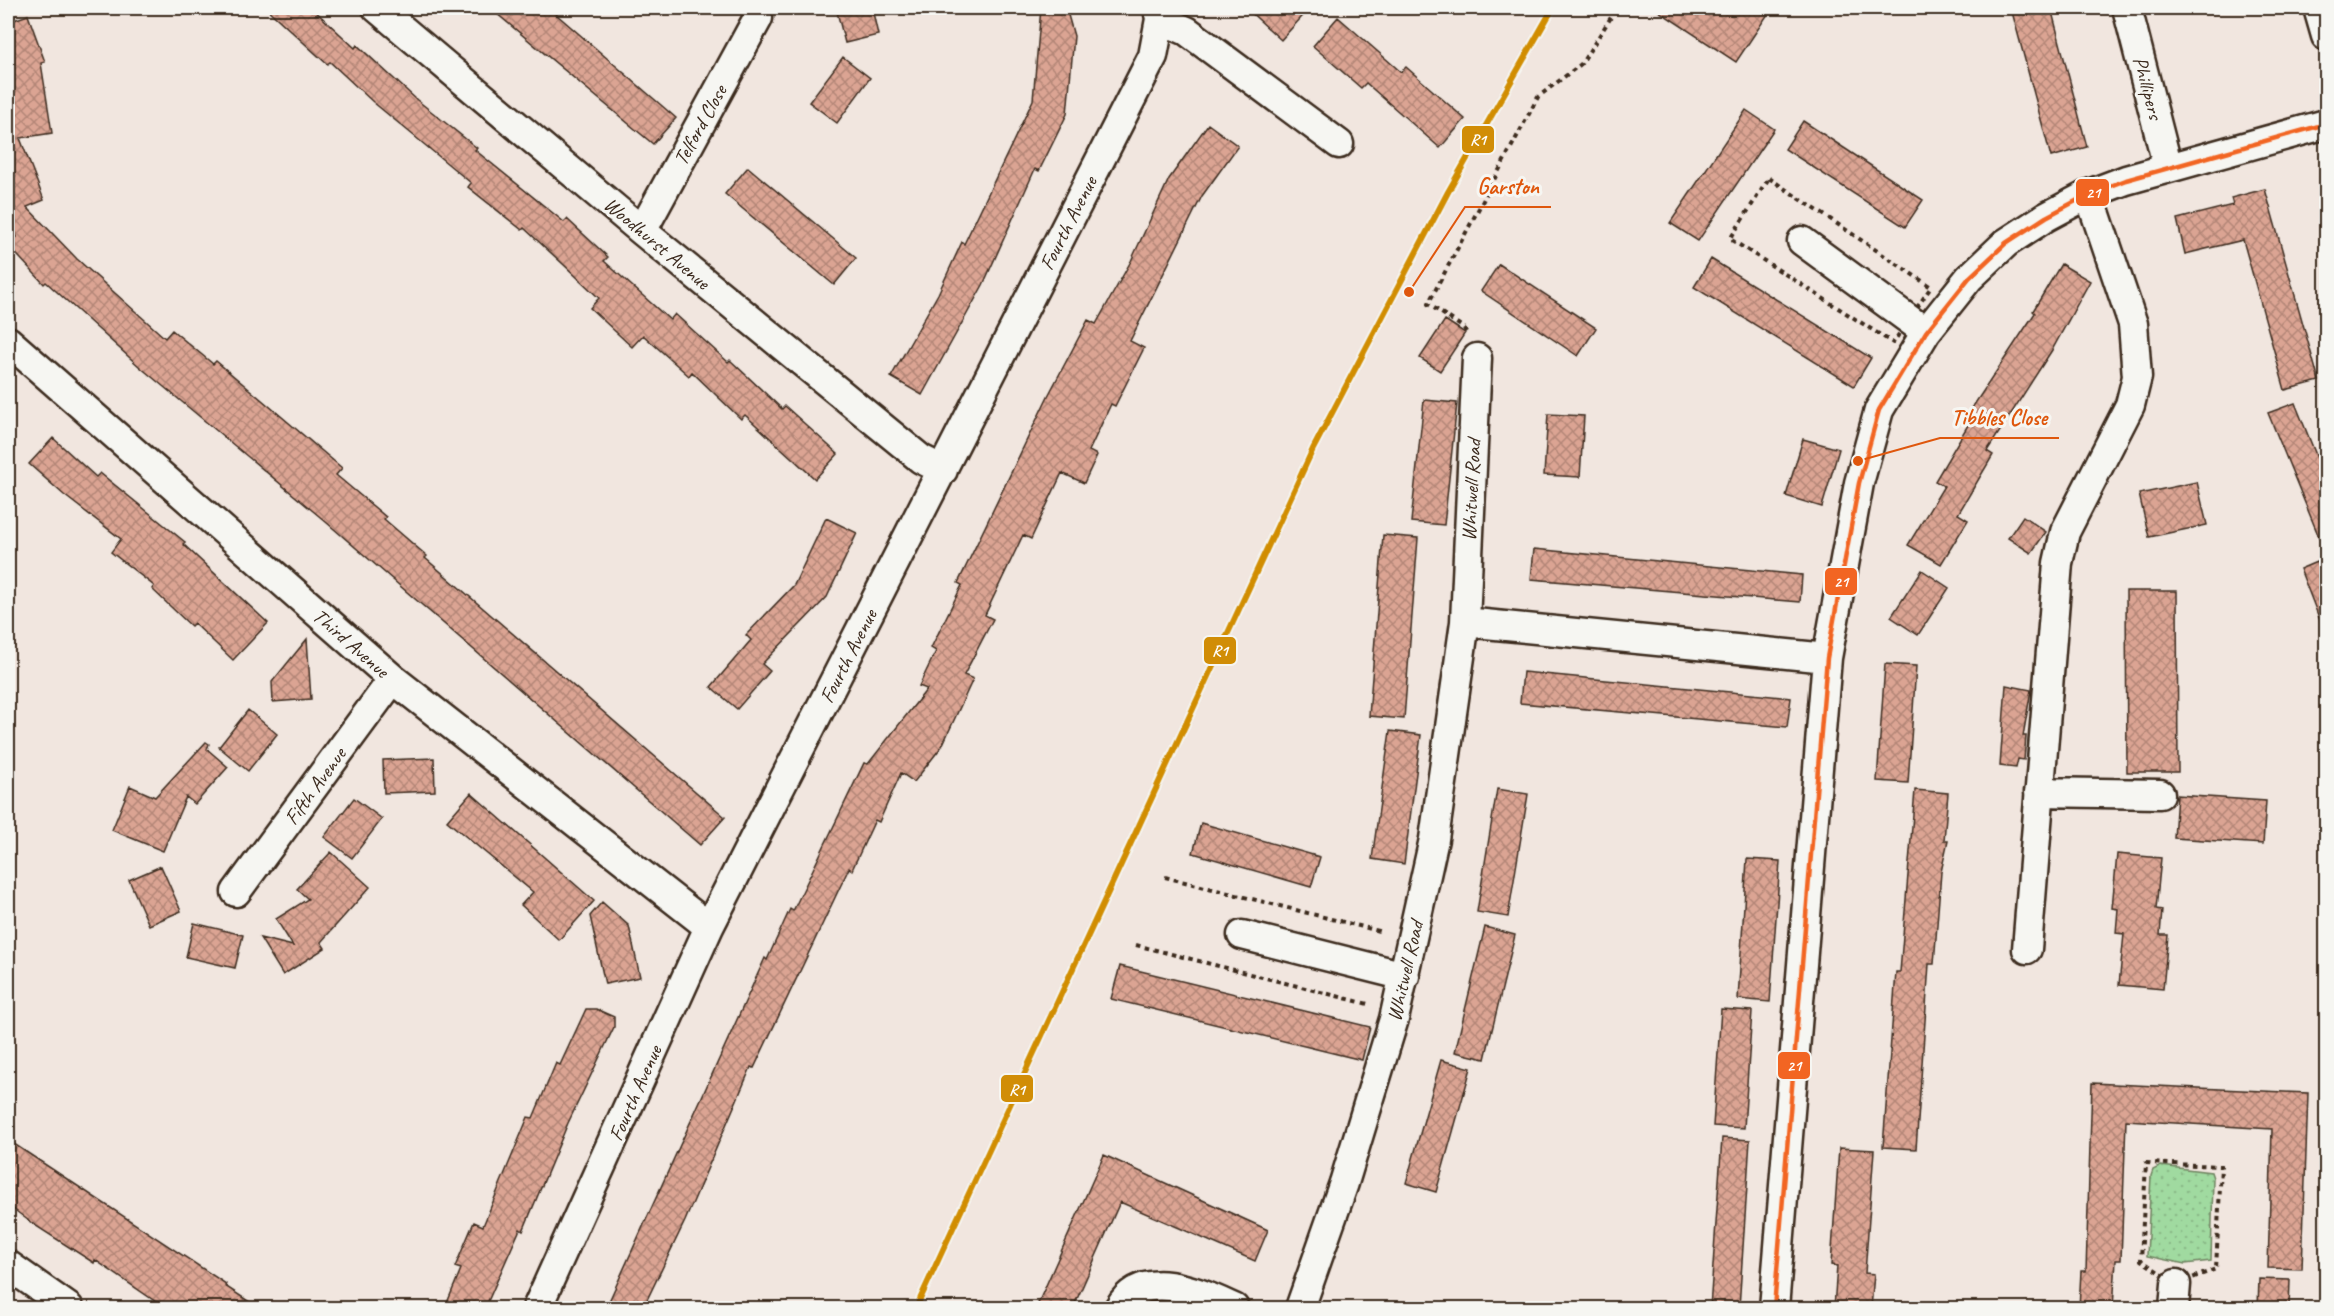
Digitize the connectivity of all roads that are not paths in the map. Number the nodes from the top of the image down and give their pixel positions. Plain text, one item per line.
1 (377, 8) edge
2 (2127, 8) edge
3 (2318, 8) edge
4 (1159, 13) edge
5 (758, 18) dead end
6 (2326, 36) edge
7 (2326, 124) edge
8 (1339, 144) dead end
9 (2168, 168) junction
10 (2089, 194) junction
11 (642, 231) junction
12 (1802, 242) dead end
13 (1926, 332) junction
14 (8, 341) edge
15 (1477, 358) road end
16 (943, 470) junction
17 (1465, 622) junction
18 (1827, 658) junction
19 (393, 680) junction
20 (2039, 792) junction
21 (2160, 794) dead end
22 (236, 892) dead end
23 (709, 927) junction
24 (1242, 934) dead end
25 (2027, 949) dead end
26 (1405, 976) junction
27 (8, 1265) edge
28 (69, 1308) edge
29 (537, 1308) edge
30 (1119, 1308) edge
31 (1234, 1308) edge
32 (1300, 1308) edge
33 (1774, 1308) edge

1 - 11 street, Woodhurst Avenue
2 - 9 street, Phillipers
3 - 6 street
4 - 8 street
4 - 16 street, Fourth Avenue
5 - 11 street, Telford Close
7 - 9 street
9 - 10 street
10 - 13 street
10 - 20 street
11 - 16 street, Woodhurst Avenue
12 - 13 street
13 - 18 street
14 - 19 street, Third Avenue
15 - 17 street, Whitwell Road
16 - 23 street, Fourth Avenue
17 - 18 street
17 - 26 street, Whitwell Road
18 - 33 street
19 - 22 street, Fifth Avenue
19 - 23 street, Third Avenue
20 - 21 street
20 - 25 street
23 - 29 street, Fourth Avenue
24 - 26 street
26 - 32 street, Whitwell Road
27 - 28 street
30 - 31 street

